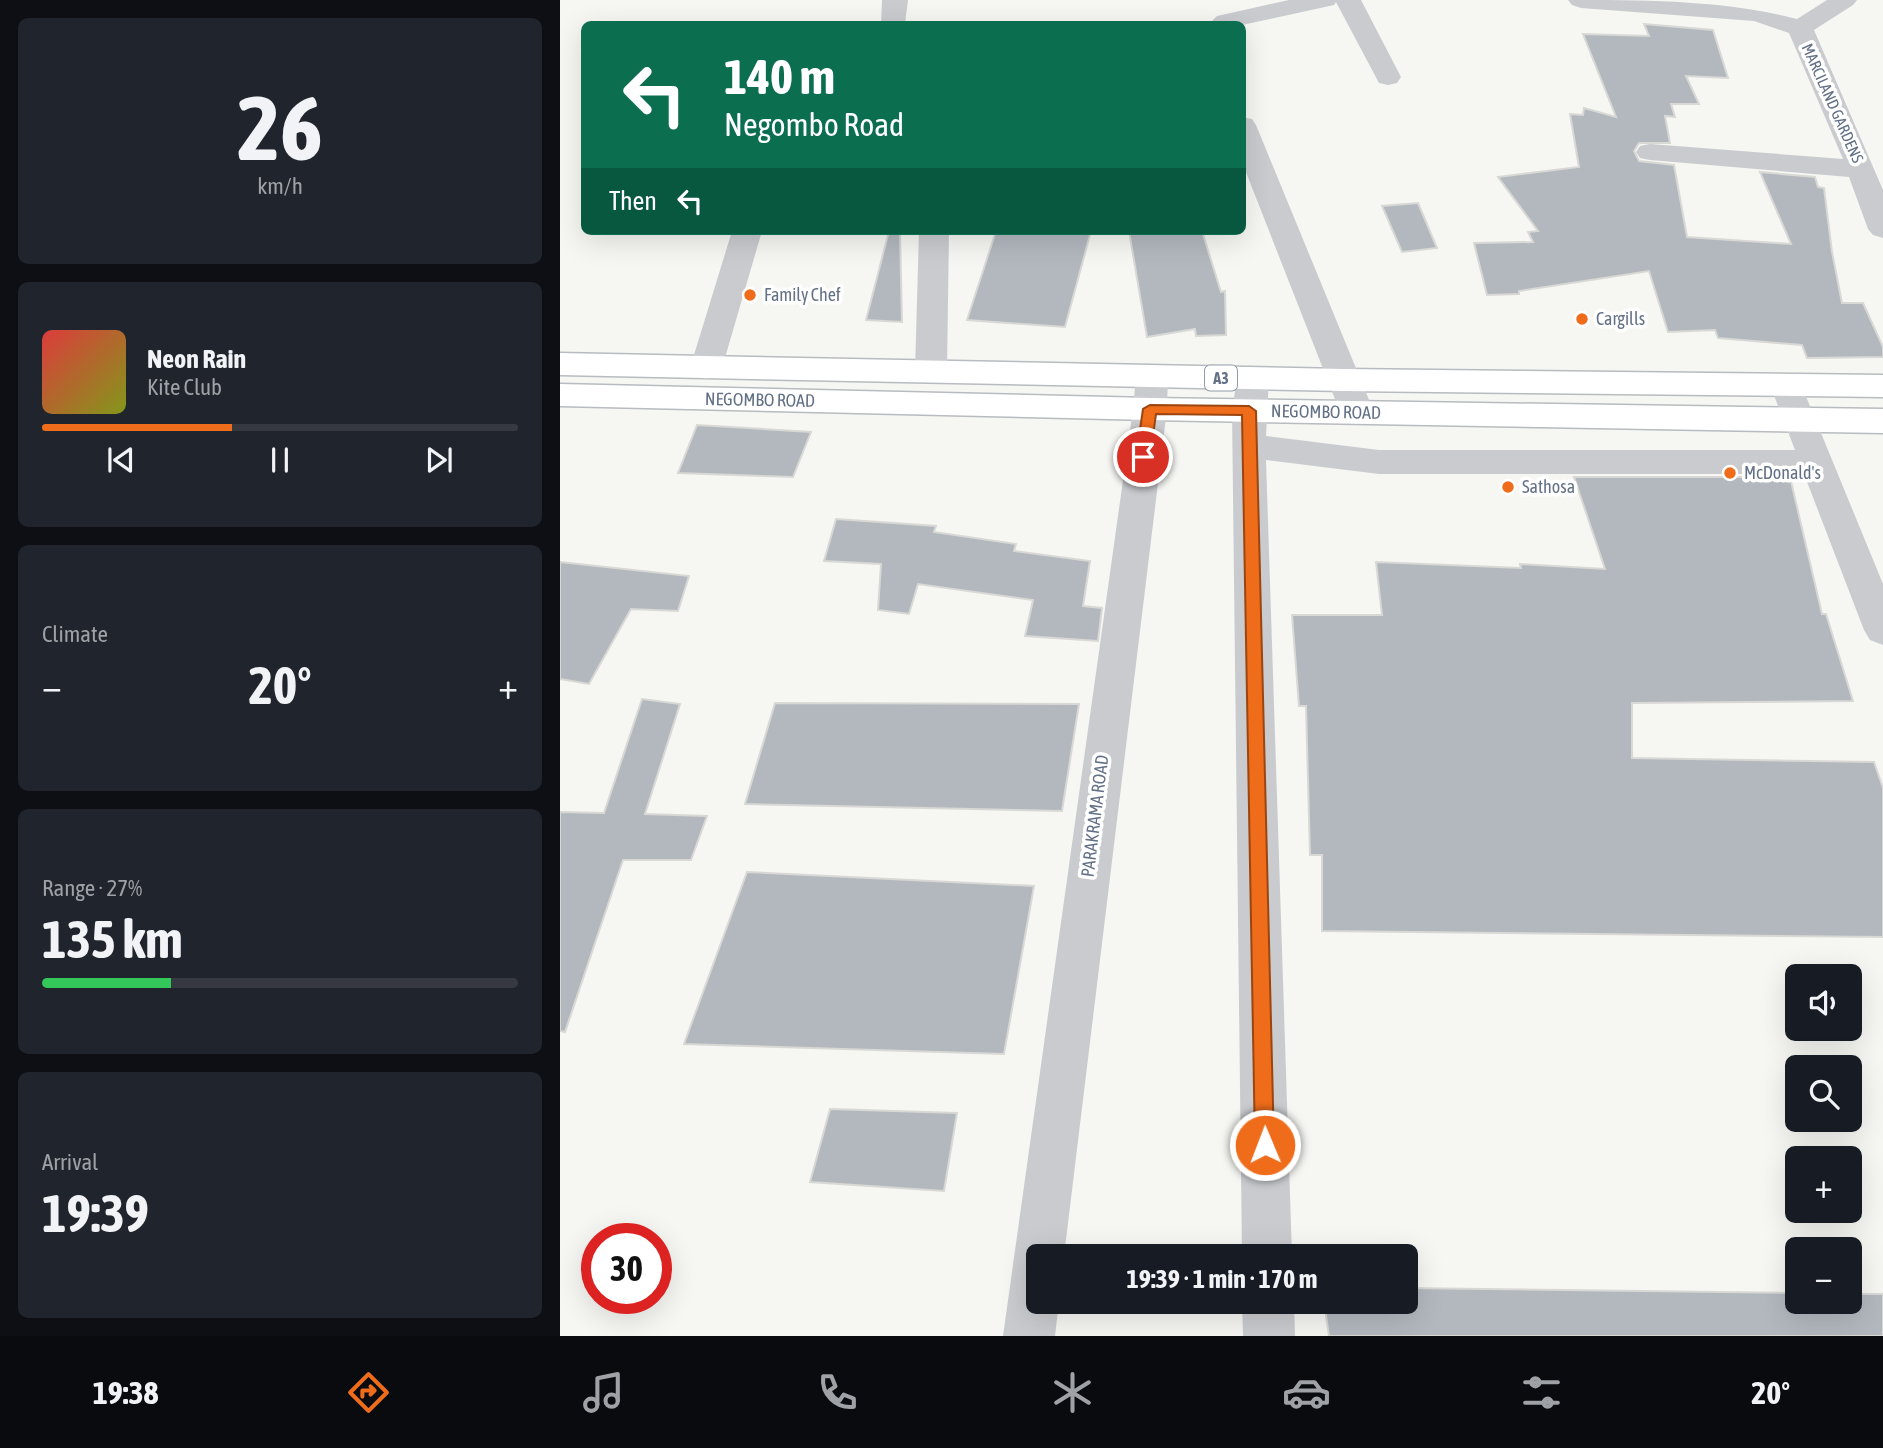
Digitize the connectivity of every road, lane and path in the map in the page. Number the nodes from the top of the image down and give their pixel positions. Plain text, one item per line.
1 (895, 0) edge
2 (1325, 0) edge
3 (1348, 0) edge
4 (1581, 0) edge
5 (1844, 0) edge
6 (893, 21) edge
7 (1226, 21) edge
8 (1800, 28) junction
9 (1388, 77) dead end
10 (1246, 135) edge
11 (1650, 152) dead end
12 (1861, 169) junction
13 (1883, 229) edge
14 (746, 235) edge
15 (934, 235) edge
16 (560, 364) edge
17 (706, 368) junction
18 (931, 371) junction
19 (1343, 380) junction
20 (1786, 385) junction
21 (1883, 386) edge
22 (1151, 393) junction
23 (560, 395) edge
24 (1251, 412) junction
25 (1357, 412) junction
26 (1799, 418) junction
27 (1883, 421) edge
28 (1817, 462) junction
29 (1883, 630) edge
30 (1041, 1244) edge
31 (1267, 1244) edge
32 (1032, 1314) edge
33 (1268, 1314) edge
34 (1029, 1336) edge
35 (1269, 1336) edge

1 - 6 street
2 - 7 street
3 - 9 street
4 - 8 street, MARCILAND GARDENS
5 - 8 street
8 - 12 street, MARCILAND GARDENS
10 - 19 street
11 - 12 street
12 - 13 street, MARCILAND GARDENS
14 - 17 street
15 - 18 street
16 - 17 highway, NEGOMBO ROAD / A3
17 - 18 highway, NEGOMBO ROAD / A3
18 - 22 highway, NEGOMBO ROAD / A3
19 - 20 highway, NEGOMBO ROAD / A3
19 - 24 highway, NEGOMBO ROAD / A3
19 - 25 street
20 - 21 highway, NEGOMBO ROAD / A3
20 - 26 street
22 - 23 highway, NEGOMBO ROAD / A3
22 - 24 highway, NEGOMBO ROAD / A3
22 - 30 street, PARAKRAMA ROAD
24 - 25 highway, NEGOMBO ROAD / A3
24 - 28 street
24 - 31 street
25 - 26 highway, NEGOMBO ROAD / A3
26 - 27 highway, NEGOMBO ROAD / A3
26 - 28 street
28 - 29 street
32 - 34 street
33 - 35 street

